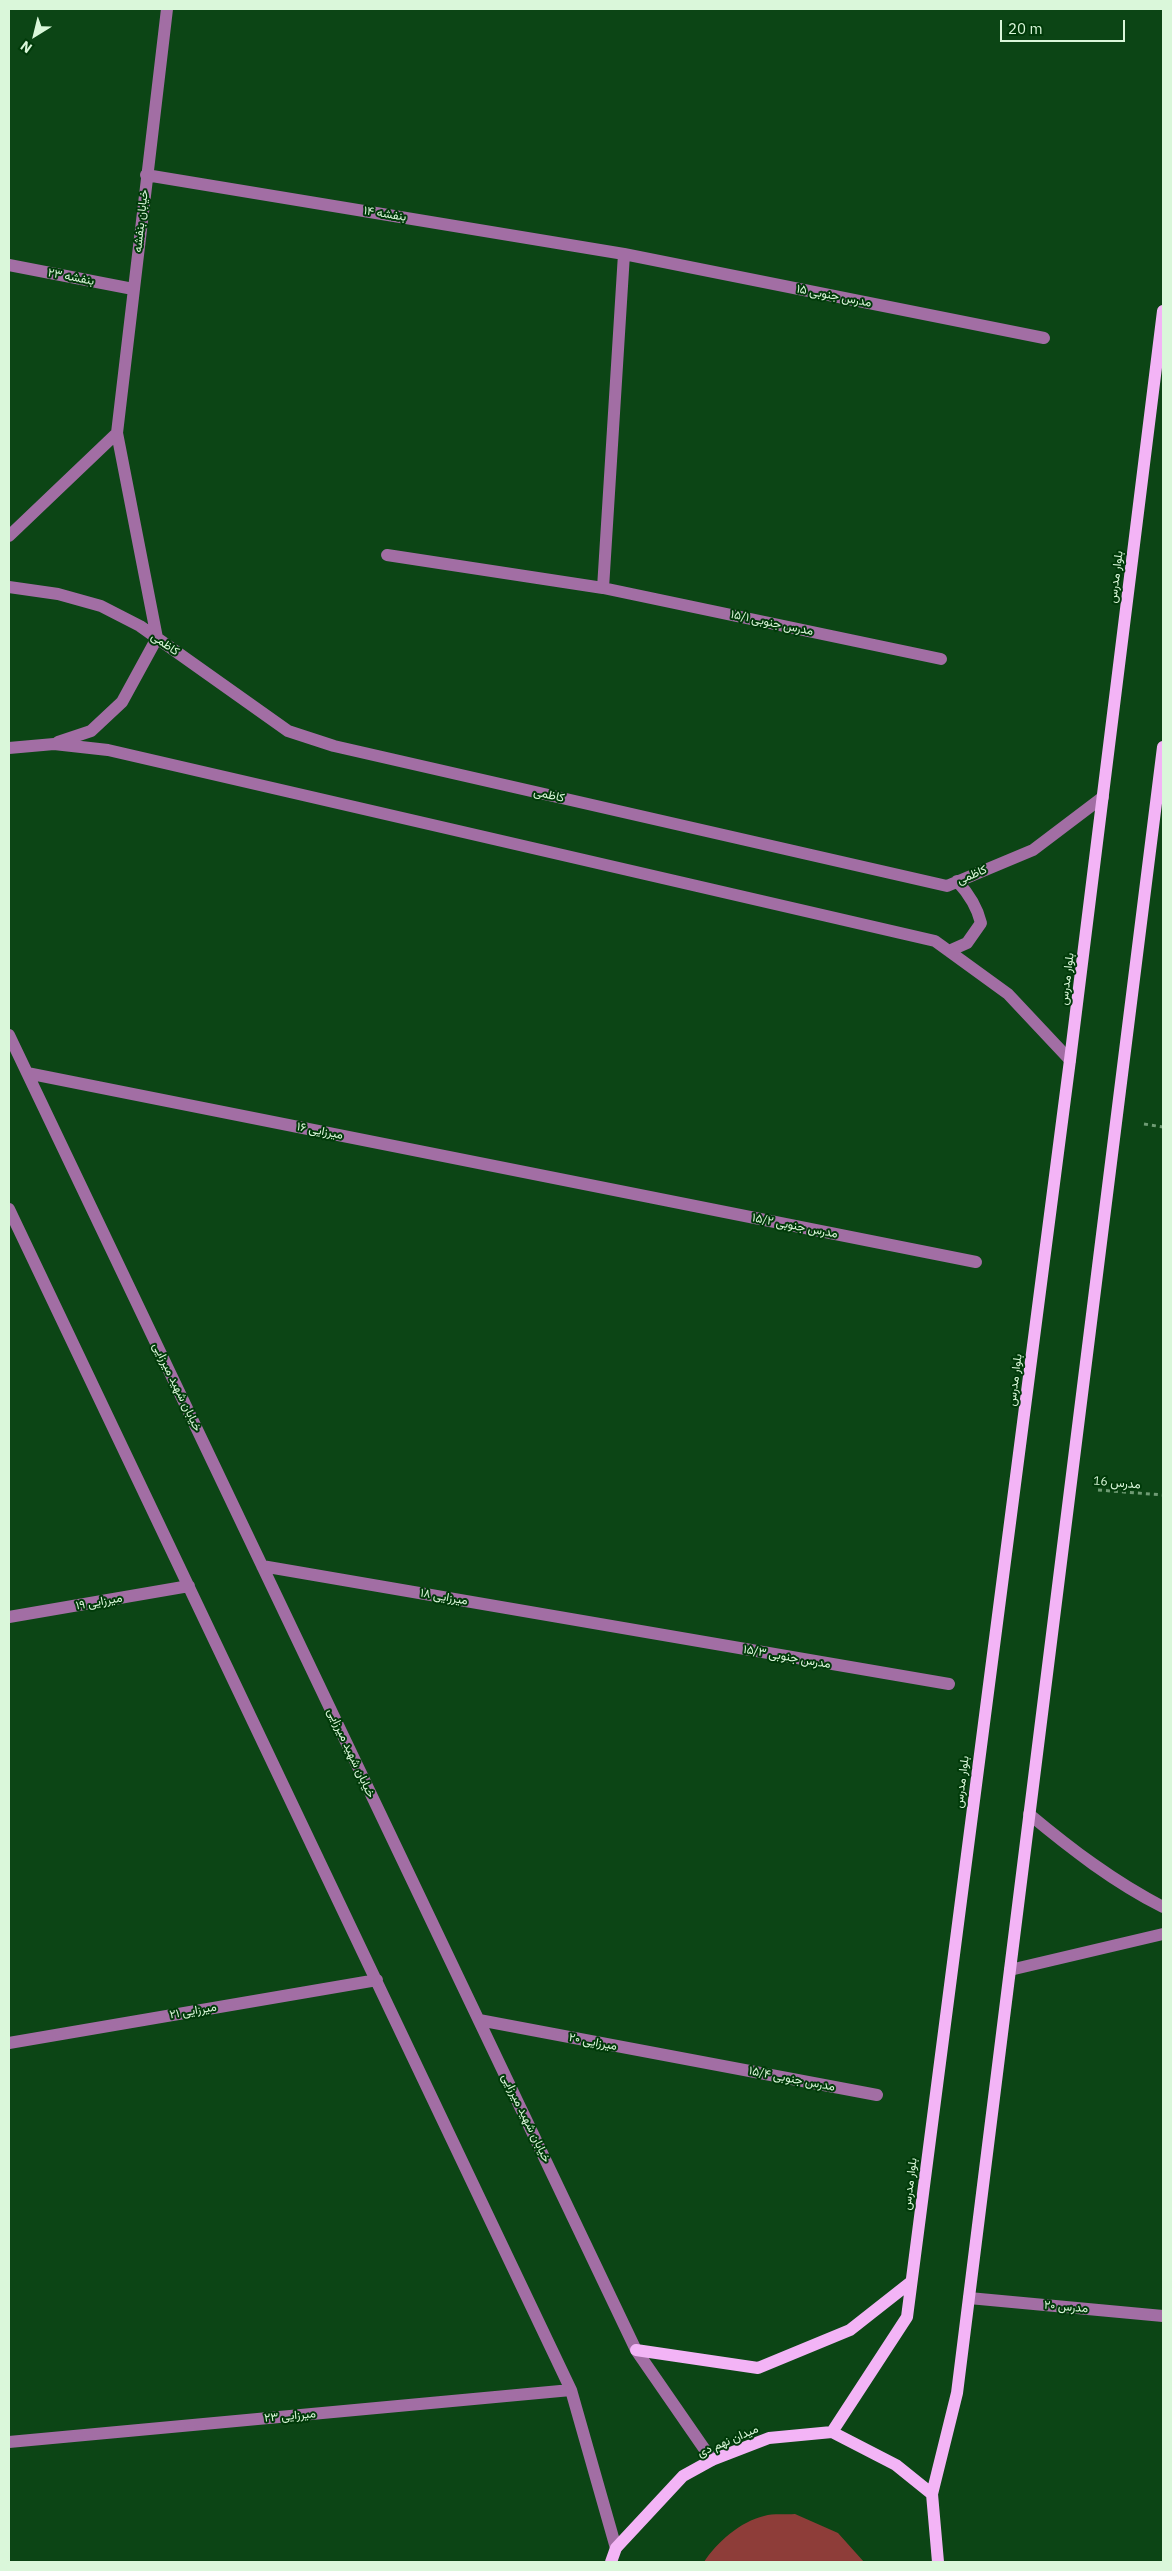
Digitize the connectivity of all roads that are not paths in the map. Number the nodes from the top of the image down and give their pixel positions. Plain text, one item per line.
1 (167, 9) edge
2 (146, 175) junction
3 (624, 254) junction
4 (9, 265) edge
5 (133, 289) junction
6 (1163, 311) edge
7 (1044, 338) dead end
8 (117, 433) junction
9 (9, 536) edge
10 (387, 555) dead end
11 (9, 587) edge
12 (603, 588) junction
13 (157, 638) junction
14 (941, 659) dead end
15 (54, 744) junction
16 (1163, 747) edge
17 (9, 748) edge
18 (1103, 797) junction
19 (1159, 825) edge
20 (957, 881) junction
21 (949, 951) junction
22 (9, 1035) edge
23 (1070, 1060) junction
24 (27, 1073) junction
25 (614, 1190) joint
26 (9, 1209) edge
27 (12, 1222) edge
28 (976, 1262) dead end
29 (262, 1566) junction
30 (189, 1586) junction
31 (9, 1617) edge
32 (625, 1628) joint
33 (949, 1684) dead end
34 (1028, 1814) junction
35 (1163, 1907) edge
36 (1163, 1934) edge
37 (1010, 1970) junction
38 (377, 1980) junction
39 (479, 2020) junction
40 (9, 2043) edge
41 (707, 2063) joint
42 (877, 2095) dead end
43 (911, 2282) junction
44 (969, 2298) junction
45 (1163, 2316) edge
46 (636, 2350) junction
47 (571, 2390) junction
48 (832, 2432) junction
49 (9, 2442) edge
50 (712, 2460) junction
51 (932, 2494) junction
52 (616, 2548) junction
53 (611, 2562) edge
54 (938, 2562) edge

1 - 2 street, خیابان بنفشه
2 - 3 street, بنفشه ۱۴
2 - 5 street, خیابان بنفشه
3 - 7 street, مدرس جنوبی ۱۵
3 - 12 street
4 - 5 street, بنفشه ۲۳
5 - 8 street, خیابان بنفشه
6 - 18 main road, بلوار مدرس
8 - 9 street
8 - 13 street, خیابان بنفشه
10 - 12 street, مدرس جنوبی ۱۵/۱
11 - 13 street, کاظمی
12 - 14 street, مدرس جنوبی ۱۵/۱
13 - 15 street
13 - 20 street, کاظمی
15 - 17 street
15 - 21 street
16 - 19 main road
18 - 20 street, کاظمی
18 - 23 main road, بلوار مدرس
19 - 34 main road
20 - 21 street
21 - 23 street
22 - 24 street, خیابان شهید میرزایی
23 - 43 main road, بلوار مدرس
24 - 25 street, میرزایی ۱۶
24 - 29 street, خیابان شهید میرزایی
25 - 28 street, مدرس جنوبی ۱۵/۲
26 - 27 street
27 - 30 street
29 - 32 street, میرزایی ۱۸
29 - 39 street, خیابان شهید میرزایی
30 - 31 street, میرزایی ۱۹
30 - 38 street
32 - 33 street, مدرس جنوبی ۱۵/۳
34 - 35 street
34 - 37 main road
36 - 37 street
37 - 44 main road
38 - 40 street, میرزایی ۲۱
38 - 47 street
39 - 41 street, میرزایی ۲۰
39 - 46 street, خیابان شهید میرزایی
41 - 42 street, مدرس جنوبی ۱۵/۴
43 - 46 main road
43 - 48 main road, بلوار مدرس
44 - 45 street, مدرس ۲۰
44 - 51 main road
46 - 50 street, خیابان شهید میرزایی
47 - 49 street, میرزایی ۲۳
47 - 52 street
48 - 50 main road, میدان نهم دی
48 - 51 main road
50 - 52 main road, میدان نهم دی
51 - 54 main road
52 - 53 main road, میدان نهم دی

